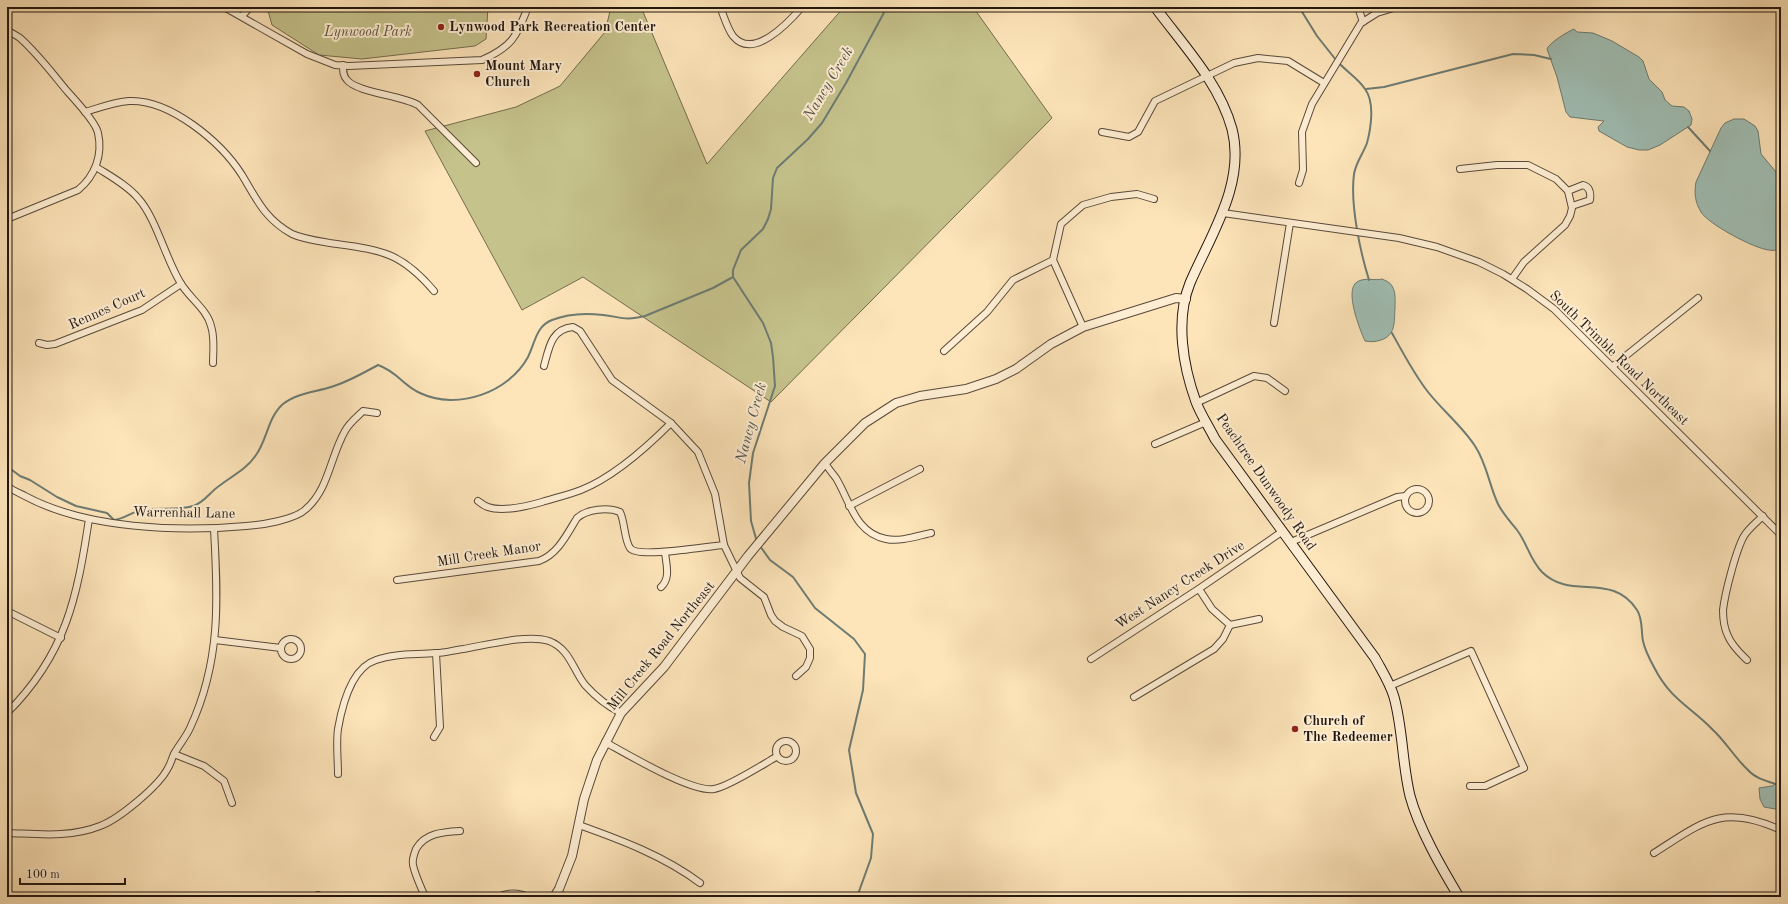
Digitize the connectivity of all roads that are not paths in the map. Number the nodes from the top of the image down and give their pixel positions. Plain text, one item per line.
1 (224, 7) edge
2 (250, 7) edge
3 (528, 7) edge
4 (721, 7) edge
5 (802, 7) edge
6 (1155, 7) edge
7 (1358, 7) edge
8 (1397, 7) edge
9 (1382, 9) edge
10 (242, 16) junction
11 (1363, 22) junction
12 (7, 30) edge
13 (343, 66) junction
14 (1206, 75) junction
15 (1324, 83) junction
16 (85, 112) junction
17 (1102, 132) dead end
18 (476, 163) dead end
19 (96, 167) junction
20 (1460, 169) dead end
21 (1300, 184) dead end
22 (1568, 191) junction
23 (1154, 200) dead end
24 (1572, 206) junction
25 (1223, 213) junction
26 (7, 219) edge
27 (1290, 223) junction
28 (1053, 260) junction
29 (1512, 279) junction
30 (181, 284) junction
31 (434, 291) dead end
32 (1698, 298) dead end
33 (1186, 299) junction
34 (1274, 322) dead end
35 (1083, 327) junction
36 (39, 343) dead end
37 (944, 351) dead end
38 (213, 362) dead end
39 (544, 366) dead end
40 (1613, 366) junction
41 (1285, 391) dead end
42 (1196, 403) junction
43 (377, 413) dead end
44 (1206, 422) junction
45 (671, 423) junction
46 (1155, 444) dead end
47 (825, 463) junction
48 (920, 469) dead end
49 (7, 486) edge
50 (1406, 496) dead end
51 (478, 501) dead end
52 (850, 506) junction
53 (1763, 516) junction
54 (89, 519) junction
55 (214, 529) junction
56 (1283, 531) junction
57 (931, 533) dead end
58 (1781, 535) edge
59 (1291, 542) junction
60 (724, 544) junction
61 (666, 552) junction
62 (736, 572) junction
63 (397, 580) dead end
64 (661, 587) dead end
65 (1199, 589) junction
66 (7, 611) edge
67 (1259, 619) dead end
68 (1230, 625) junction
69 (61, 638) junction
70 (215, 640) junction
71 (281, 648) dead end
72 (436, 653) junction
73 (1092, 659) dead end
74 (1747, 660) dead end
75 (796, 676) dead end
76 (1390, 686) junction
77 (1134, 697) dead end
78 (7, 713) edge
79 (621, 713) junction
80 (434, 737) dead end
81 (605, 742) junction
82 (174, 754) junction
83 (776, 757) dead end
84 (338, 774) dead end
85 (1470, 786) dead end
86 (232, 803) dead end
87 (579, 825) junction
88 (1781, 830) edge
89 (460, 831) dead end
90 (7, 833) edge
91 (1654, 853) dead end
92 (700, 883) dead end
93 (425, 897) edge
94 (498, 897) edge
95 (528, 897) edge
96 (554, 897) edge
97 (1459, 897) edge

1 - 10 street
2 - 10 street
3 - 13 street
4 - 5 street
6 - 14 main road, Peachtree Dunwoody Road
7 - 11 street
8 - 9 street
9 - 11 street
10 - 13 street
11 - 15 street
12 - 16 street
13 - 18 street
14 - 15 street
14 - 17 street
14 - 25 main road, Peachtree Dunwoody Road
15 - 21 street
16 - 19 street
16 - 31 street
19 - 26 street
19 - 30 street
20 - 22 street
22 - 24 street
22 - 24 street
23 - 28 street
24 - 29 street
25 - 27 street, South Trimble Road Northeast
25 - 33 main road, Peachtree Dunwoody Road
27 - 29 street, South Trimble Road Northeast
27 - 34 street
28 - 35 street
28 - 37 street
29 - 40 street, South Trimble Road Northeast
30 - 36 street, Rennes Court
30 - 38 street
32 - 40 street
33 - 35 street, Mill Creek Road Northeast
33 - 42 main road, Peachtree Dunwoody Road
35 - 47 street, Mill Creek Road Northeast
39 - 45 street
40 - 53 street, South Trimble Road Northeast
41 - 42 street
42 - 44 main road, Peachtree Dunwoody Road
43 - 55 street, Warrenhall Lane
44 - 46 street
44 - 56 main road, Peachtree Dunwoody Road
45 - 51 street
45 - 60 street
47 - 52 street
47 - 62 street, Mill Creek Road Northeast
48 - 52 street
49 - 54 street, Warrenhall Lane
50 - 59 street
52 - 57 street
53 - 58 street, South Trimble Road Northeast
53 - 74 street
54 - 55 street, Warrenhall Lane
54 - 69 street
55 - 70 street
56 - 59 main road, Peachtree Dunwoody Road
56 - 65 street, West Nancy Creek Drive
59 - 76 main road, Peachtree Dunwoody Road
60 - 61 street, Mill Creek Manor
60 - 62 street
61 - 63 street, Mill Creek Manor
61 - 64 street
62 - 75 street
62 - 79 street, Mill Creek Road Northeast
65 - 68 street
65 - 73 street, West Nancy Creek Drive
66 - 69 street
67 - 68 street
68 - 77 street
69 - 78 street
70 - 71 street
70 - 82 street
72 - 79 street
72 - 80 street
72 - 84 street
76 - 85 street
76 - 97 main road, Peachtree Dunwoody Road
79 - 81 street, Mill Creek Road Northeast
81 - 83 street
81 - 87 street, Mill Creek Road Northeast
82 - 86 street
82 - 90 street
87 - 92 street
87 - 96 street, Mill Creek Road Northeast
88 - 91 street
89 - 93 street
94 - 95 street

